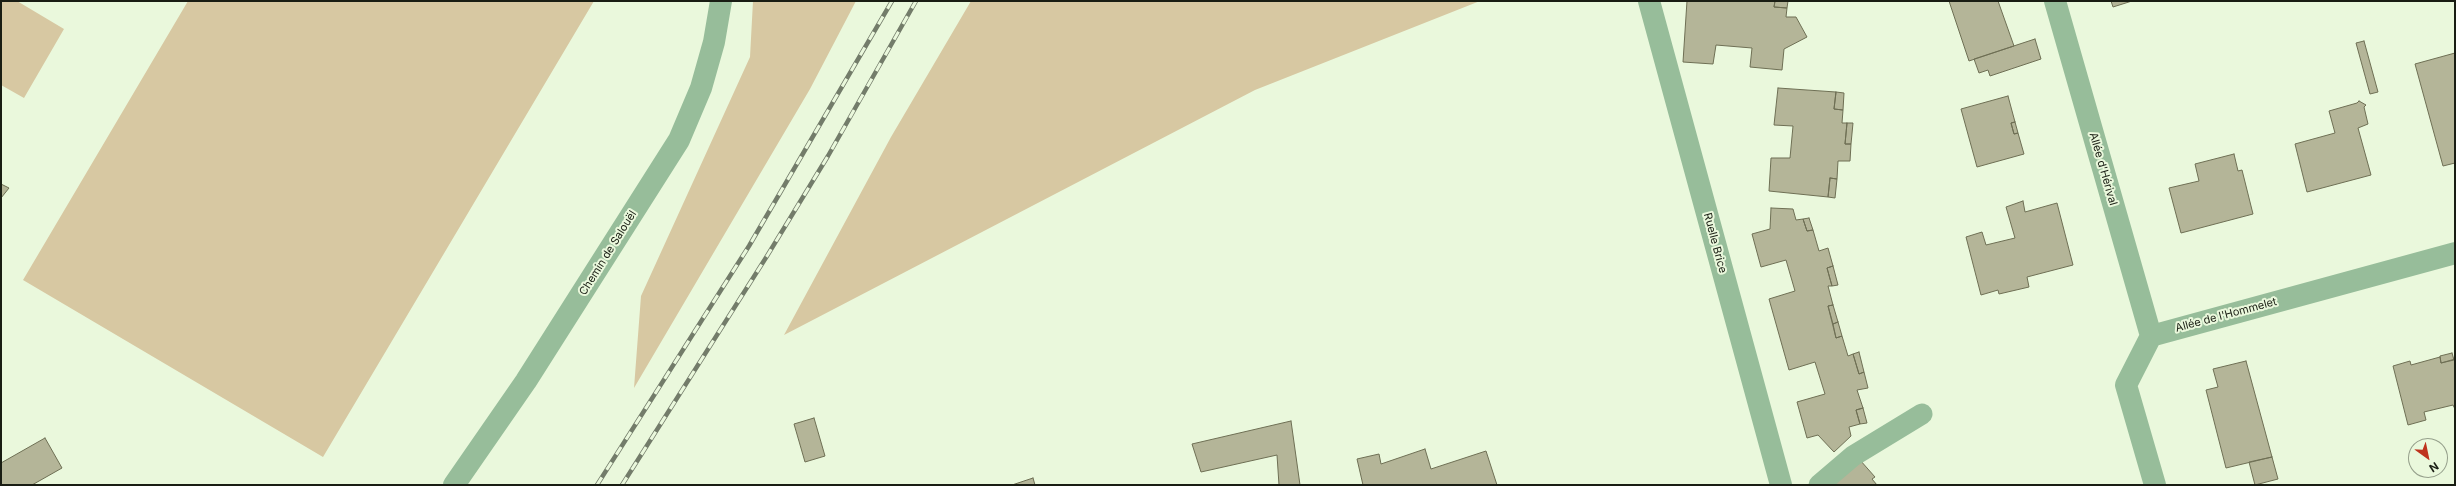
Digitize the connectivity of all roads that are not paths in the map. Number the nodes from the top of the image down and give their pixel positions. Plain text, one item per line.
1 (721, 1) edge
2 (1649, 1) edge
3 (2055, 1) edge
4 (2455, 253) edge
5 (2151, 336) junction
6 (1922, 414) dead end
7 (454, 485) edge
8 (1781, 485) edge
9 (1818, 485) edge
10 (2155, 485) edge

1 - 7 street, Chemin de Salouël
2 - 8 street, Ruelle Brice
3 - 5 street, Allée d'Hérival
4 - 5 street, Allée de l'Hommelet
5 - 10 street
6 - 9 lane

